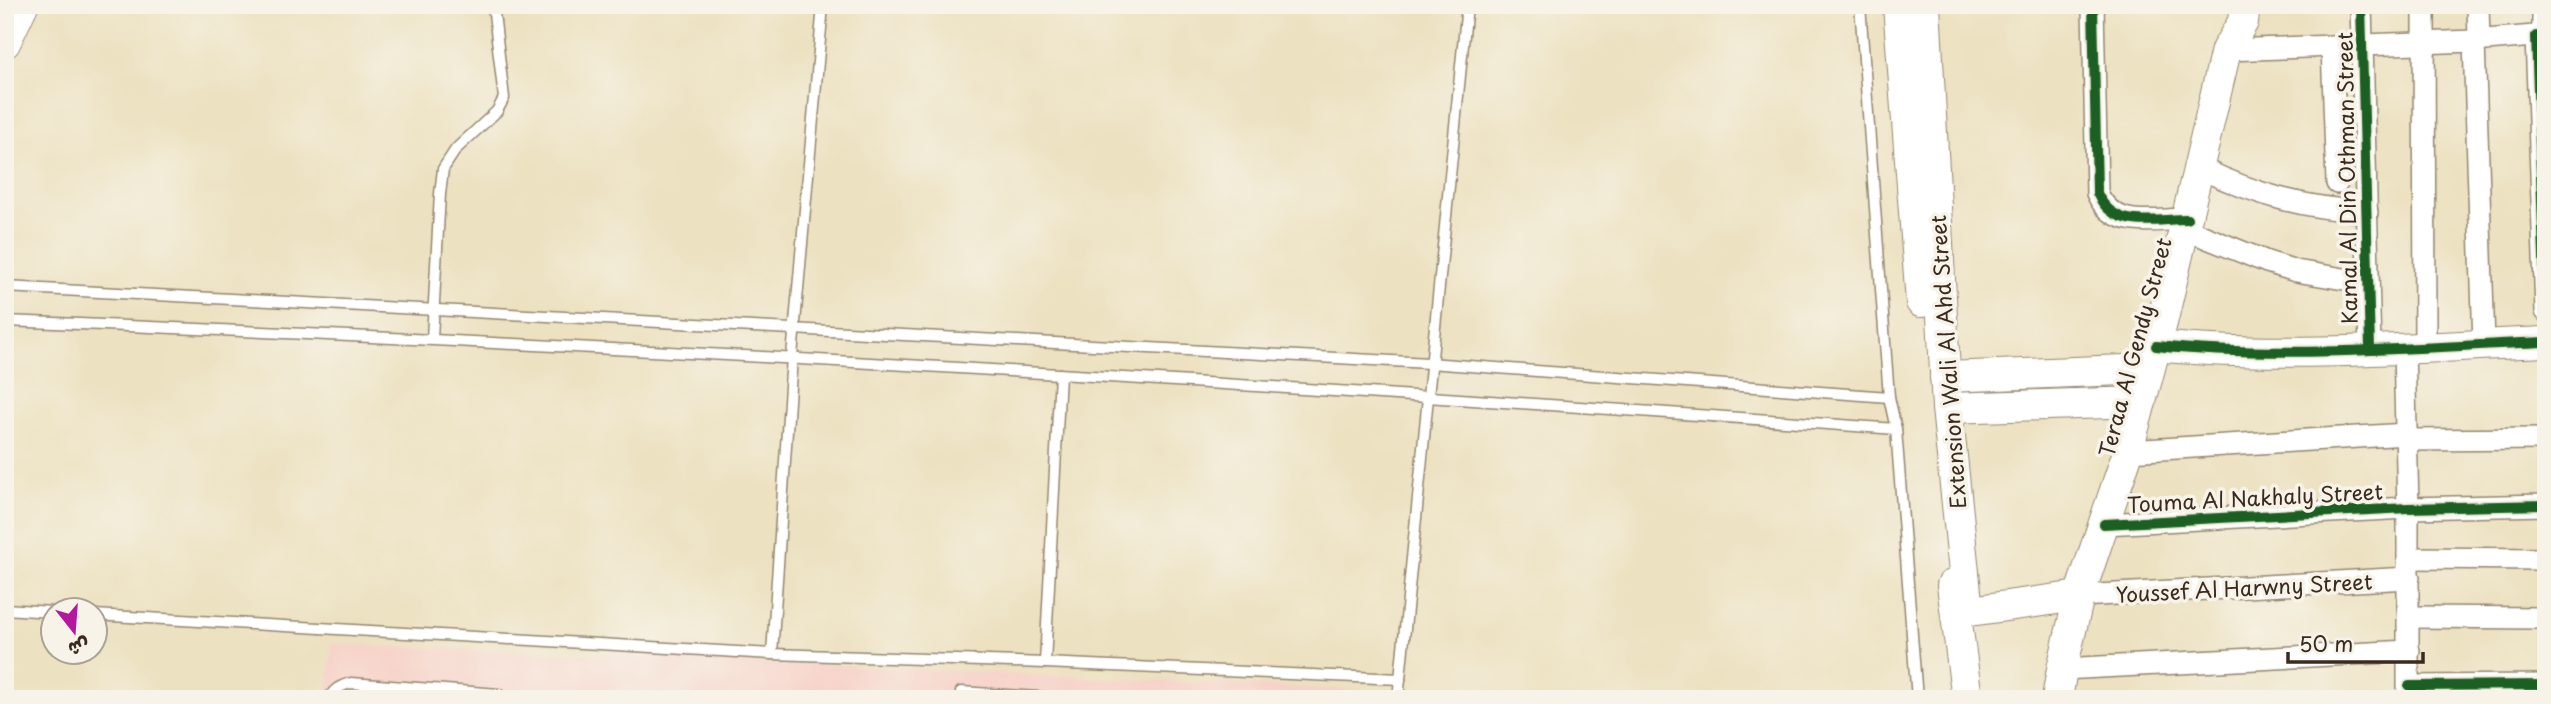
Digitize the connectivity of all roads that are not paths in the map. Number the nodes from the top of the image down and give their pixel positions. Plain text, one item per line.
1 (23, 5) edge
2 (494, 5) edge
3 (823, 5) edge
4 (1467, 5) edge
5 (1860, 5) edge
6 (1898, 5) edge
7 (1926, 5) edge
8 (2093, 5) edge
9 (2245, 5) edge
10 (2361, 5) edge
11 (2424, 5) edge
12 (2478, 5) edge
13 (2543, 5) edge
14 (2542, 35) edge
15 (2476, 40) junction
16 (5, 43) edge
17 (2424, 43) junction
18 (2362, 44) junction
19 (2332, 46) junction
20 (2226, 50) junction
21 (2200, 168) junction
22 (2337, 183) dead end
23 (2367, 212) junction
24 (2186, 224) junction
25 (2368, 283) junction
26 (5, 287) edge
27 (434, 310) junction
28 (2546, 311) edge
29 (5, 321) edge
30 (794, 328) junction
31 (432, 338) junction
32 (2546, 342) edge
33 (2484, 344) junction
34 (2415, 347) junction
35 (2370, 349) junction
36 (792, 357) junction
37 (2153, 357) junction
38 (1430, 363) junction
39 (1060, 374) junction
40 (1945, 377) junction
41 (1427, 395) junction
42 (1889, 397) junction
43 (2141, 402) junction
44 (1938, 408) junction
45 (1896, 429) junction
46 (2407, 437) junction
47 (2546, 439) edge
48 (2128, 451) junction
49 (2546, 505) edge
50 (2409, 508) junction
51 (2104, 524) junction
52 (2546, 559) edge
53 (2409, 568) junction
54 (2079, 596) junction
55 (5, 609) edge
56 (38, 611) edge
57 (1963, 611) junction
58 (108, 616) edge
59 (2409, 617) junction
60 (2546, 618) edge
61 (2409, 651) junction
62 (772, 654) junction
63 (1045, 663) junction
64 (2062, 668) junction
65 (1400, 679) junction
66 (2546, 685) edge
67 (961, 692) dead end
68 (2409, 693) edge
69 (499, 694) dead end
70 (329, 699) edge
71 (1068, 699) edge
72 (1398, 699) edge
73 (1917, 699) edge
74 (1967, 699) edge
75 (2057, 699) edge

1 - 16 main road
2 - 27 lane
3 - 30 lane
4 - 38 lane
5 - 42 lane
6 - 44 main road, Extension Wali Al Ahd Street
7 - 40 main road, Extension Wali Al Ahd Street
8 - 24 street
9 - 20 main road, Teraa Al Gendy Street
10 - 18 street, Kamal Al Din Othman Street
11 - 17 street
12 - 15 street
13 - 14 street
14 - 15 street
14 - 28 street
15 - 17 street
15 - 33 street
17 - 18 street
17 - 34 street
18 - 19 street
18 - 23 street, Kamal Al Din Othman Street
19 - 20 street
19 - 22 street
20 - 21 main road, Teraa Al Gendy Street
21 - 23 street
21 - 24 main road, Teraa Al Gendy Street
23 - 25 street, Kamal Al Din Othman Street
24 - 25 street
24 - 37 main road, Teraa Al Gendy Street
25 - 35 street, Kamal Al Din Othman Street
26 - 27 lane
27 - 30 lane
27 - 31 lane
29 - 31 lane
30 - 36 lane
30 - 38 lane
31 - 36 lane
32 - 33 main road
33 - 34 main road
34 - 35 main road
34 - 46 street
35 - 37 main road
36 - 39 lane
36 - 62 lane
37 - 40 main road
37 - 43 main road, Teraa Al Gendy Street
38 - 41 lane
38 - 42 lane
39 - 41 lane
39 - 63 lane
40 - 44 main road, Extension Wali Al Ahd Street
41 - 45 lane
41 - 65 lane
42 - 45 lane
43 - 44 main road
43 - 48 main road, Teraa Al Gendy Street
44 - 57 main road
45 - 73 lane
46 - 47 street
46 - 48 street
46 - 50 street
48 - 51 main road, Teraa Al Gendy Street
49 - 50 street, Touma Al Nakhaly Street
50 - 51 street, Touma Al Nakhaly Street
50 - 53 street
51 - 54 main road, Teraa Al Gendy Street
52 - 53 street, Youssef Al Harwny Street
53 - 54 street, Youssef Al Harwny Street
53 - 59 street
54 - 57 main road
54 - 64 main road, Teraa Al Gendy Street
55 - 56 lane
57 - 74 main road
58 - 62 lane
59 - 60 street
59 - 61 street
61 - 64 street
61 - 68 street
62 - 63 lane
63 - 65 lane
64 - 75 main road, Teraa Al Gendy Street
65 - 72 lane
66 - 68 street
67 - 71 lane
69 - 70 lane

